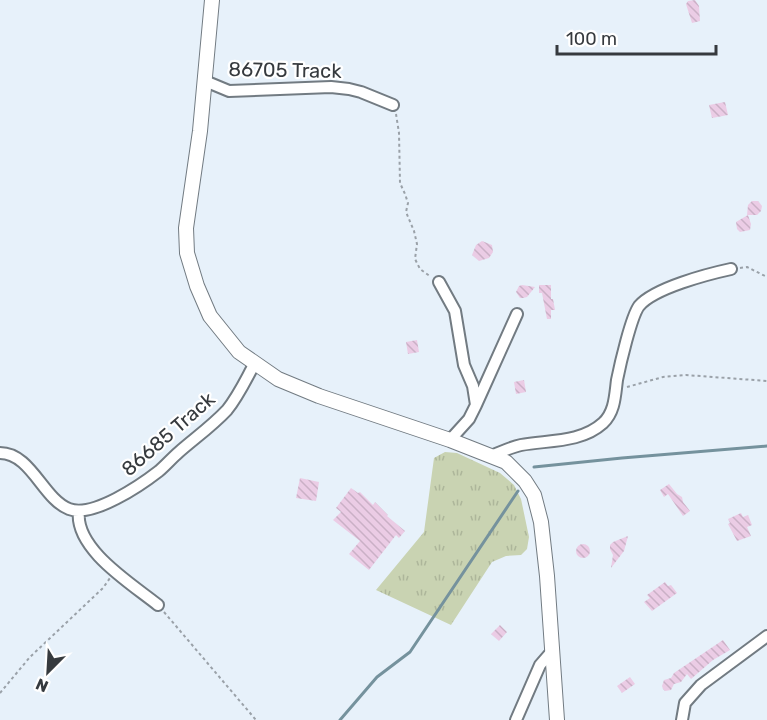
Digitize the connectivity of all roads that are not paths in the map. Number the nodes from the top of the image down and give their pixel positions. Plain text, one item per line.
1 (212, 0) edge
2 (205, 81) junction
3 (393, 105) road end
4 (731, 269) road end
5 (439, 282) road end
6 (516, 314) dead end
7 (255, 363) junction
8 (476, 405) junction
9 (450, 440) junction
10 (0, 453) edge
11 (491, 456) junction
12 (79, 516) junction
13 (158, 605) road end
14 (767, 636) edge
15 (553, 650) junction
16 (516, 720) edge
17 (557, 720) edge
18 (682, 720) edge

1 - 2 street
2 - 3 street, 86705 Track
2 - 7 street
4 - 11 street
5 - 8 street
6 - 8 street
7 - 9 street
7 - 12 street, 86685 Track
8 - 9 street
9 - 11 street
10 - 12 street
11 - 15 street
12 - 13 street
14 - 18 street
15 - 16 street
15 - 17 street

